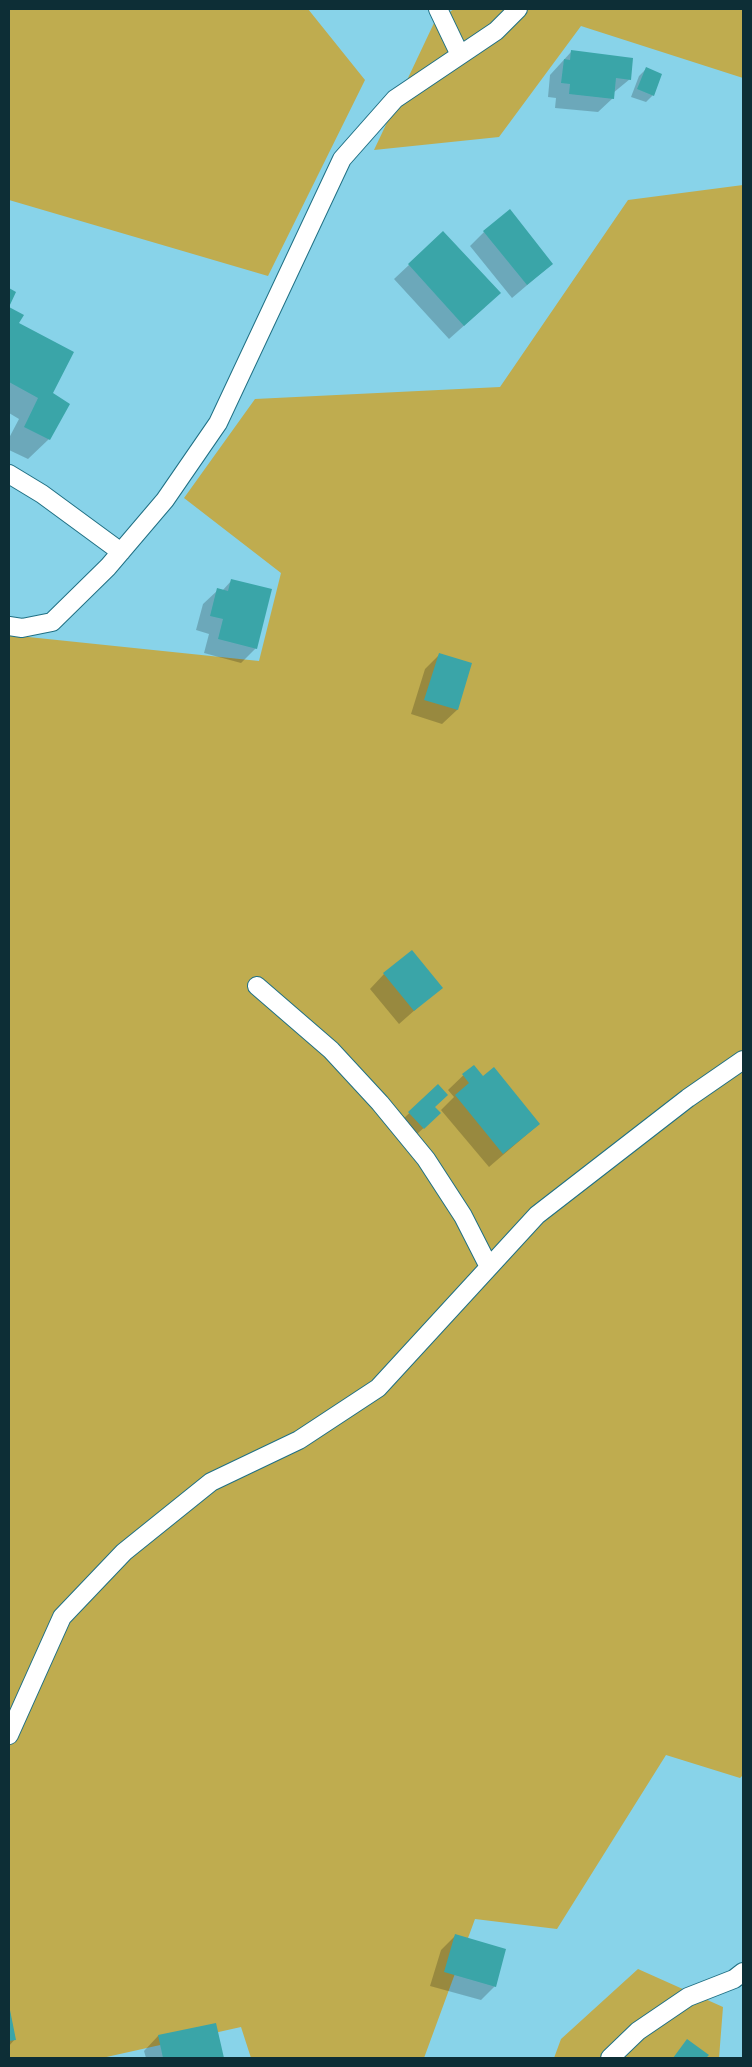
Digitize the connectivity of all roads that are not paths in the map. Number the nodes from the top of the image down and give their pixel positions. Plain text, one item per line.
1 (438, 9) edge
2 (518, 9) edge
3 (460, 55) junction
4 (9, 474) edge
5 (121, 552) junction
6 (9, 626) edge
7 (257, 986) dead end
8 (743, 1060) edge
9 (489, 1267) junction
10 (9, 1735) edge
11 (740, 1979) edge
12 (610, 2058) edge

1 - 3 lane
2 - 3 lane
3 - 5 lane
4 - 5 lane
5 - 6 lane
7 - 9 lane
8 - 9 lane
9 - 10 lane
11 - 12 lane

